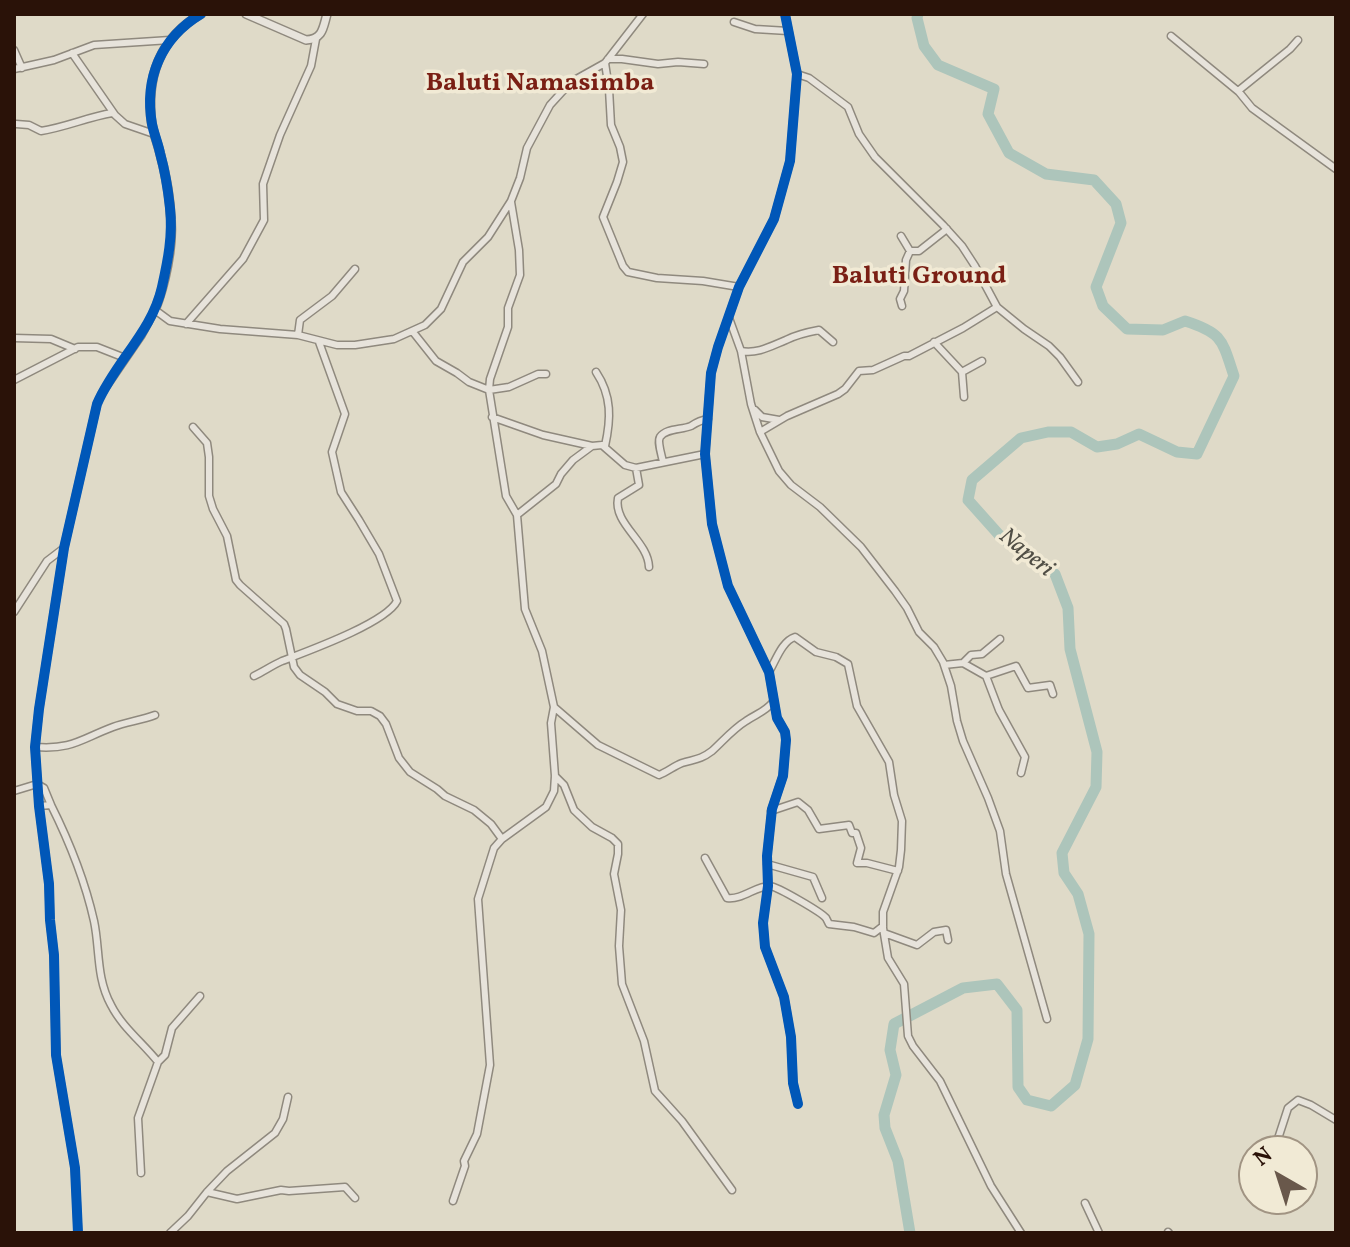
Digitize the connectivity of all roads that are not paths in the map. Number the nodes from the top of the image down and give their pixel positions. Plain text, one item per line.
1 (201, 14) edge
2 (246, 14) edge
3 (327, 14) edge
4 (643, 14) edge
5 (785, 14) edge
6 (734, 22) dead end
7 (788, 31) junction
8 (1171, 36) dead end
9 (316, 39) junction
10 (170, 40) junction
11 (1298, 40) dead end
12 (14, 50) edge
13 (72, 53) junction
14 (606, 61) junction
15 (704, 64) dead end
16 (18, 68) edge
17 (797, 74) junction
18 (1238, 91) junction
19 (112, 113) junction
20 (16, 124) edge
21 (154, 134) junction
22 (1336, 169) edge
23 (511, 201) junction
24 (947, 229) junction
25 (901, 236) dead end
26 (910, 251) junction
27 (355, 269) dead end
28 (739, 287) junction
29 (902, 306) dead end
30 (997, 307) junction
31 (155, 310) junction
32 (729, 318) junction
33 (186, 324) junction
34 (413, 332) junction
35 (298, 335) junction
36 (14, 338) edge
37 (319, 341) junction
38 (833, 342) dead end
39 (934, 342) junction
40 (75, 349) junction
41 (741, 351) junction
42 (125, 358) junction
43 (982, 361) dead end
44 (596, 372) dead end
45 (962, 372) junction
46 (546, 374) dead end
47 (14, 380) edge
48 (1078, 382) dead end
49 (489, 390) junction
50 (964, 397) dead end
51 (752, 407) junction
52 (492, 417) junction
53 (708, 419) junction
54 (779, 420) junction
55 (193, 427) dead end
56 (760, 432) junction
57 (592, 446) junction
58 (605, 446) junction
59 (705, 454) junction
60 (663, 462) junction
61 (636, 468) junction
62 (517, 515) junction
63 (64, 548) junction
64 (649, 567) dead end
65 (14, 612) edge
66 (1000, 639) dead end
67 (292, 657) junction
68 (963, 663) junction
69 (944, 665) junction
70 (769, 672) junction
71 (254, 676) dead end
72 (986, 676) junction
73 (1053, 694) dead end
74 (773, 702) junction
75 (554, 707) junction
76 (155, 715) dead end
77 (35, 747) junction
78 (1021, 773) dead end
79 (555, 776) junction
80 (37, 784) junction
81 (14, 791) edge
82 (51, 805) junction
83 (39, 806) junction
84 (771, 811) junction
85 (502, 839) junction
86 (705, 858) dead end
87 (767, 864) junction
88 (898, 871) junction
89 (768, 886) junction
90 (822, 898) dead end
91 (884, 930) junction
92 (948, 940) dead end
93 (200, 996) dead end
94 (1047, 1019) dead end
95 (158, 1062) junction
96 (288, 1097) dead end
97 (798, 1104) dead end
98 (1336, 1120) edge
99 (1279, 1135) edge
100 (141, 1173) dead end
101 (732, 1190) dead end
102 (207, 1192) junction
103 (355, 1198) dead end
104 (453, 1201) dead end
105 (1085, 1203) dead end
106 (78, 1233) edge
107 (170, 1233) edge
108 (1021, 1233) edge
109 (1099, 1233) edge

1 - 10 street
2 - 9 street
3 - 9 street
4 - 14 street
5 - 7 street
6 - 7 street
7 - 17 street
8 - 18 street
9 - 33 street
10 - 13 street
10 - 21 street
11 - 18 street
12 - 16 street
13 - 16 street
13 - 19 street
14 - 15 street
14 - 23 street
14 - 28 street
17 - 24 street
17 - 28 street
18 - 22 street
19 - 20 street
19 - 21 street
21 - 31 street
23 - 34 street
23 - 49 street
24 - 26 street
24 - 30 street
25 - 26 street
26 - 29 street
27 - 35 street
28 - 32 street
30 - 39 street
30 - 48 street
31 - 33 street
31 - 42 street
32 - 41 street
32 - 53 street
33 - 35 street
34 - 37 street
34 - 49 street
35 - 37 street
36 - 40 street
37 - 67 street
38 - 41 street
39 - 45 street
39 - 54 street
40 - 42 street
40 - 47 street
41 - 51 street
42 - 63 street
43 - 45 street
44 - 58 street
45 - 50 street
46 - 49 street
49 - 52 street
51 - 54 street
51 - 56 street
52 - 57 street
52 - 62 street
53 - 59 street
53 - 60 street
54 - 56 street
55 - 67 street
56 - 69 street
57 - 58 street
57 - 62 street
58 - 61 street
59 - 60 street
59 - 70 street
60 - 61 street
61 - 64 street
62 - 75 street
63 - 65 street
63 - 77 street
66 - 68 street
67 - 71 street
67 - 85 street
68 - 69 street
68 - 72 street
69 - 94 street
70 - 74 street
70 - 88 street
72 - 73 street
72 - 78 street
74 - 75 street
74 - 84 street
75 - 79 street
76 - 77 street
77 - 80 street
79 - 85 street
79 - 101 street
80 - 81 street
80 - 82 street
80 - 83 street
82 - 83 street
82 - 95 street
83 - 106 street
84 - 87 street
84 - 88 street
85 - 104 street
86 - 89 street
87 - 89 street
87 - 90 street
88 - 91 street
89 - 91 street
89 - 97 street
91 - 92 street
91 - 108 street
93 - 95 street
95 - 100 street
96 - 102 street
98 - 99 street
102 - 103 street
102 - 107 street
105 - 109 street

